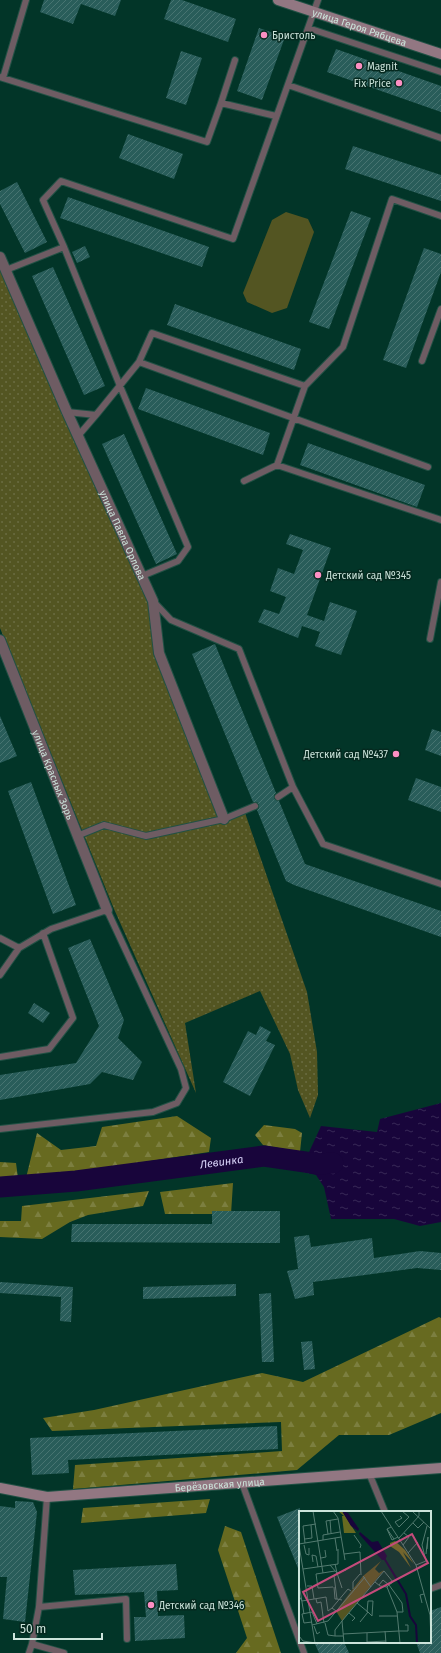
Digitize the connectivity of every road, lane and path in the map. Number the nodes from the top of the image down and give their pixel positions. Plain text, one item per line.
1 (26, 0) edge
2 (278, 0) edge
3 (318, 0) edge
4 (314, 13) junction
5 (308, 28) junction
6 (441, 54) edge
7 (235, 60) dead end
8 (441, 72) edge
9 (1, 77) edge
10 (288, 86) junction
11 (221, 103) junction
12 (276, 116) junction
13 (441, 138) edge
14 (441, 216) edge
15 (64, 247) junction
16 (0, 258) edge
17 (6, 270) junction
18 (441, 309) edge
19 (422, 361) dead end
20 (139, 362) junction
21 (120, 386) junction
22 (305, 386) junction
23 (67, 412) junction
24 (96, 415) junction
25 (294, 418) junction
26 (78, 436) junction
27 (277, 465) junction
28 (428, 467) dead end
29 (244, 482) dead end
30 (441, 520) edge
31 (142, 576) junction
32 (441, 582) edge
33 (153, 601) junction
34 (430, 639) dead end
35 (0, 640) edge
36 (293, 787) junction
37 (278, 797) dead end
38 (255, 806) dead end
39 (224, 819) junction
40 (77, 836) junction
41 (441, 884) edge
42 (107, 910) junction
43 (44, 933) junction
44 (0, 938) edge
45 (19, 948) junction
46 (0, 975) edge
47 (0, 1057) edge
48 (0, 1129) edge
49 (441, 1468) edge
50 (369, 1473) junction
51 (242, 1483) junction
52 (0, 1488) edge
53 (47, 1498) junction
54 (385, 1511) edge
55 (441, 1585) edge
56 (431, 1589) edge
57 (39, 1607) junction
58 (127, 1639) dead end
59 (299, 1639) edge
60 (300, 1643) edge
61 (32, 1644) junction
62 (29, 1653) edge
63 (64, 1653) edge
64 (304, 1653) edge

1 - 9 lane
2 - 4 street, улица Героя Рябцева
3 - 4 lane
4 - 5 lane
4 - 6 street, улица Героя Рябцева
5 - 8 lane
5 - 10 lane
7 - 11 lane
9 - 11 lane
10 - 12 lane
10 - 13 lane
11 - 12 lane
12 - 15 lane
14 - 22 lane
15 - 17 lane
15 - 21 lane
16 - 17 street, улица Павла Орлова
17 - 23 street, улица Павла Орлова
18 - 19 lane
20 - 21 lane
20 - 22 lane
20 - 25 lane
21 - 24 lane
21 - 31 lane
22 - 25 lane
23 - 24 lane
23 - 26 street, улица Павла Орлова
24 - 26 lane
25 - 27 lane
25 - 28 lane
26 - 31 street, улица Павла Орлова
27 - 29 lane
27 - 30 lane
31 - 33 street, улица Павла Орлова
32 - 34 lane
33 - 36 lane
33 - 39 street, улица Павла Орлова
35 - 40 street, улица Красных Зорь
36 - 37 lane
36 - 41 lane
38 - 39 lane
39 - 40 lane
40 - 42 street, улица Красных Зорь
42 - 43 lane
42 - 48 lane
43 - 45 lane
43 - 47 lane
44 - 45 lane
45 - 46 lane
49 - 50 street, Берёзовская улица
50 - 51 street, Берёзовская улица
50 - 54 lane
51 - 53 street, Берёзовская улица
51 - 59 lane
52 - 53 street, Берёзовская улица
53 - 57 lane
55 - 56 lane
57 - 58 lane
57 - 61 lane
60 - 64 lane
61 - 62 lane
61 - 63 lane

